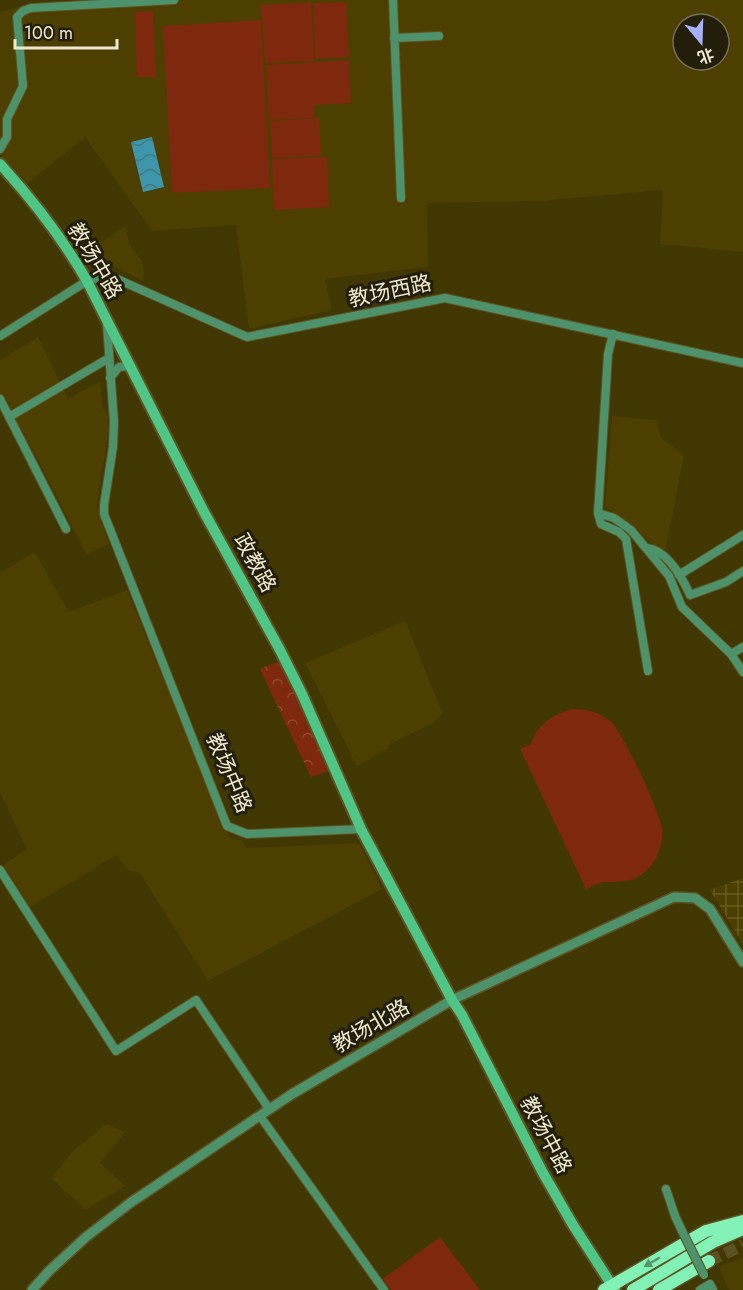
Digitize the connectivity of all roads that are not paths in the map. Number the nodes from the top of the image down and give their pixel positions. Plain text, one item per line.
1 (174, 0) edge
2 (393, 0) edge
3 (9, 26) dead end
4 (18, 26) junction
5 (439, 36) dead end
6 (394, 38) junction
7 (0, 149) edge
8 (0, 164) edge
9 (401, 198) dead end
10 (87, 281) junction
11 (107, 318) junction
12 (613, 334) junction
13 (0, 336) edge
14 (109, 358) junction
15 (743, 363) edge
16 (132, 366) junction
17 (110, 378) junction
18 (0, 399) edge
19 (9, 417) junction
20 (598, 513) junction
21 (66, 529) dead end
22 (743, 535) edge
23 (646, 548) junction
24 (743, 571) edge
25 (679, 575) junction
26 (743, 647) edge
27 (731, 654) junction
28 (648, 671) dead end
29 (743, 672) edge
30 (361, 829) junction
31 (0, 870) edge
32 (743, 962) edge
33 (452, 1000) junction
34 (269, 1110) junction
35 (260, 1116) junction
36 (666, 1189) dead end
37 (743, 1221) edge
38 (743, 1229) edge
39 (709, 1261) tunnel mouth
40 (711, 1287) edge
41 (610, 1288) edge
42 (32, 1290) edge
43 (384, 1290) edge
44 (633, 1290) edge
45 (659, 1290) edge
46 (699, 1290) edge

1 - 4 street
2 - 6 street
3 - 4 street
4 - 7 street
5 - 6 street
6 - 9 street
8 - 10 main road, 教场中路
10 - 11 main road, 教场中路
10 - 12 street, 教场西路
10 - 13 street
11 - 14 street, 教场中路
11 - 16 main road, 政教路
12 - 15 street, 教场西路
12 - 20 street
14 - 17 street, 教场中路
14 - 19 street
16 - 17 street
16 - 30 main road, 政教路
17 - 30 street, 教场中路
18 - 19 street
19 - 21 street
20 - 23 street
20 - 28 street
22 - 25 street
23 - 25 street
23 - 27 street
24 - 25 street
26 - 27 street
27 - 29 street
30 - 33 main road, 教场中路
31 - 34 street
32 - 33 street, 教场北路
33 - 34 street, 教场北路
33 - 41 main road, 教场中路
34 - 35 street, 教场北路
35 - 42 street, 教场北路
35 - 43 street
36 - 40 street, bridge
37 -> 41 highway
38 - 44 highway
39 - 45 highway
40 - 46 street

